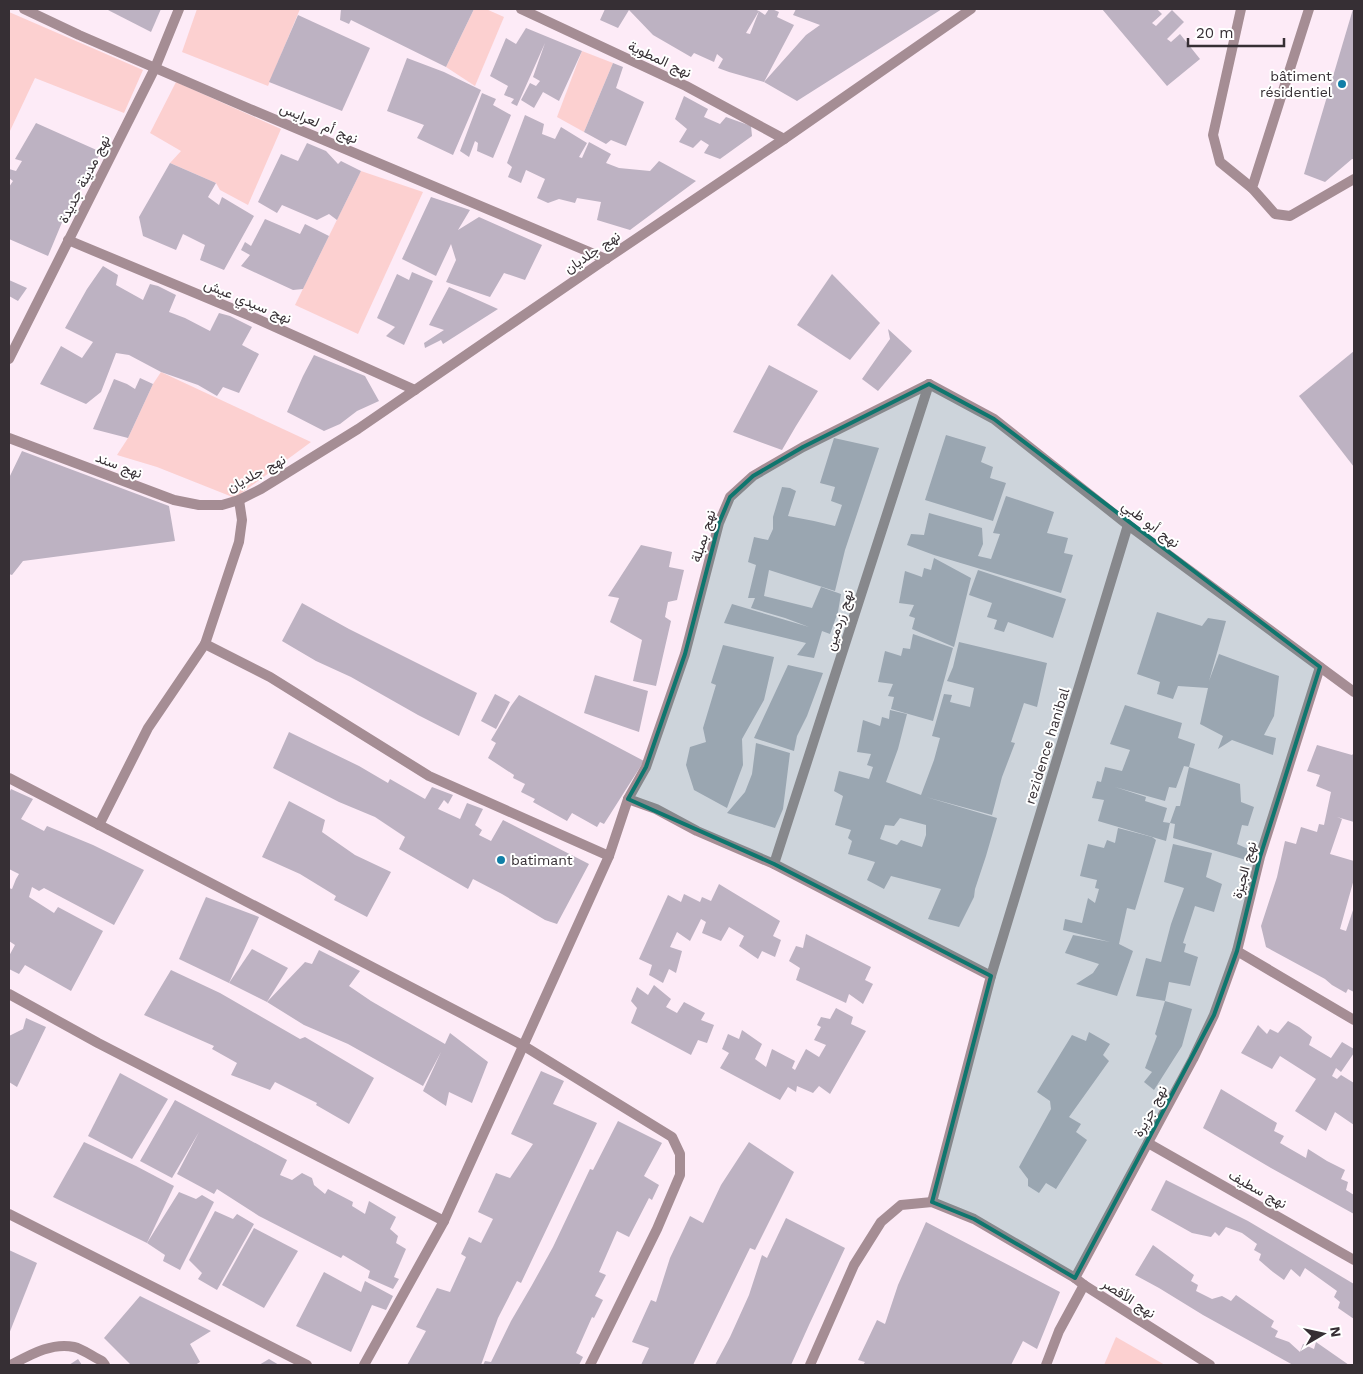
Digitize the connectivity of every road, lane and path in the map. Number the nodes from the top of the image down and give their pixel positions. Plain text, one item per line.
1 (24, 9) edge
2 (179, 9) edge
3 (521, 9) edge
4 (971, 9) edge
5 (1241, 9) edge
6 (1309, 9) edge
7 (155, 68) junction
8 (784, 139) junction
9 (1354, 179) edge
10 (1252, 188) junction
11 (68, 240) junction
12 (606, 259) junction
13 (9, 359) edge
14 (929, 384) junction
15 (415, 390) junction
16 (9, 438) edge
17 (239, 500) junction
18 (222, 505) joint
19 (1128, 525) junction
20 (205, 644) junction
21 (1320, 667) junction
22 (1354, 692) edge
23 (9, 778) edge
24 (628, 799) junction
25 (99, 825) junction
26 (609, 856) junction
27 (774, 864) junction
28 (1237, 951) junction
29 (991, 976) junction
30 (9, 994) edge
31 (1354, 1020) edge
32 (524, 1046) junction
33 (1148, 1143) junction
34 (932, 1202) junction
35 (9, 1214) edge
36 (444, 1221) junction
37 (1354, 1260) edge
38 (1079, 1282) junction
39 (11, 1365) edge
40 (105, 1365) edge
41 (307, 1365) edge
42 (364, 1365) edge
43 (590, 1365) edge
44 (810, 1365) edge
45 (1046, 1365) edge
46 (1210, 1365) edge

1 - 7 street, نهج أم لعرايس
2 - 7 street, نهج مدينة جديدة
3 - 8 street, نهج المطوية
4 - 8 street, نهج جلديان
5 - 10 street
6 - 10 street
7 - 11 street, نهج مدينة جديدة
7 - 12 street, نهج أم لعرايس
8 - 12 street, نهج جلديان
9 - 10 street
11 - 13 street, نهج مدينة جديدة
11 - 15 street, نهج سيدي عيش
12 - 15 street, نهج جلديان
14 - 19 street, نهج أبو ظبي
14 - 24 street, نهج بمبلة
14 - 27 street, نهج زردمين
15 - 17 street, نهج جلديان
16 - 18 street, نهج سند
17 - 18 street, نهج جلديان
17 - 20 street
19 - 21 street, نهج أبو ظبي
19 - 29 street, rezidence hanibal
20 - 25 street
20 - 26 street
21 - 22 street, نهج أبو ظبي
21 - 28 street, نهج الجيزة
23 - 25 street
24 - 26 street, نهج بمبلة
24 - 27 street
25 - 32 street
26 - 32 street, نهج بمبلة
27 - 29 street
28 - 31 street
28 - 33 street, نهج جزيرة
29 - 34 street, rezidence hanibal
30 - 36 street
32 - 36 street, نهج بمبلة
32 - 43 street
33 - 37 street, نهج سطيف
33 - 38 street, نهج جزيرة
34 - 38 street
34 - 44 street
35 - 41 street
36 - 42 street, نهج بمبلة
38 - 45 street, نهج الأقصر
38 - 46 street, نهج الأقصر
39 - 40 street

